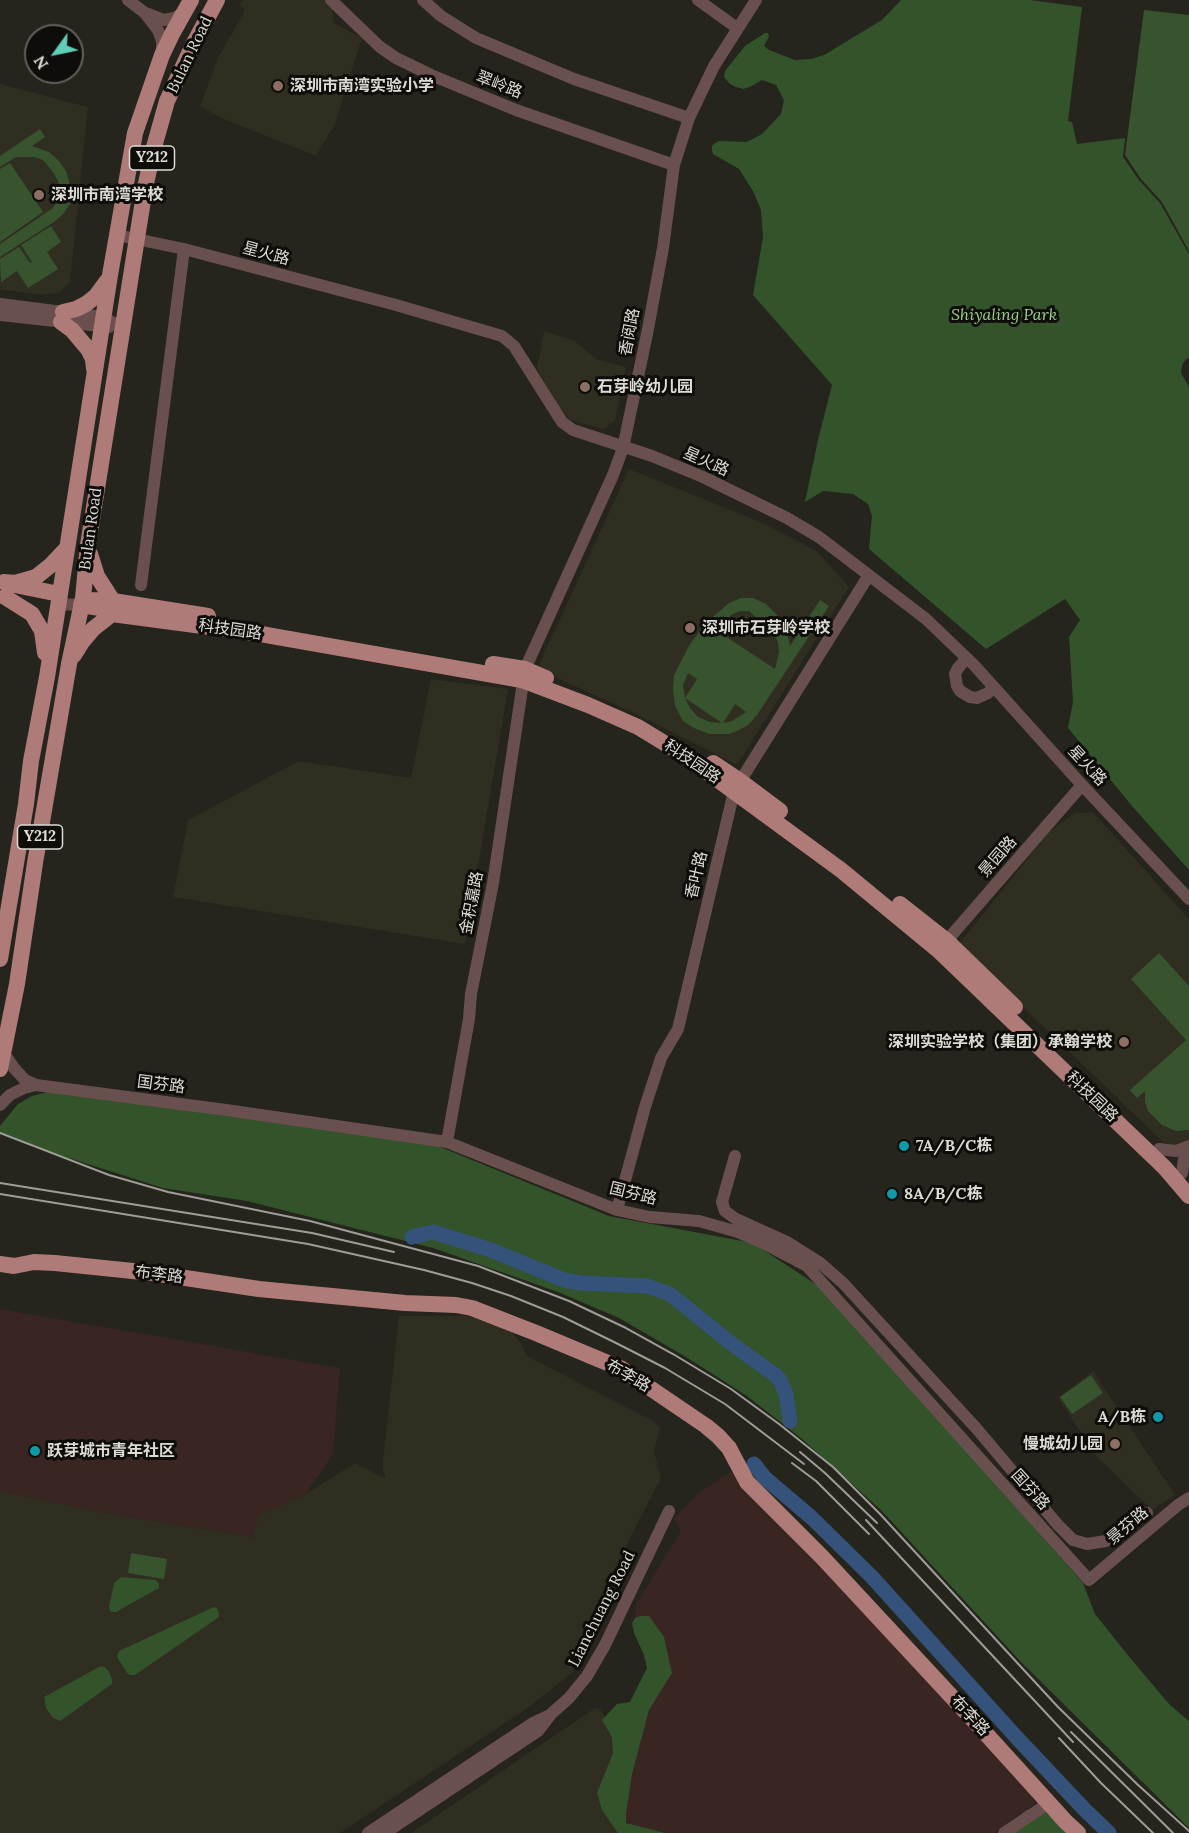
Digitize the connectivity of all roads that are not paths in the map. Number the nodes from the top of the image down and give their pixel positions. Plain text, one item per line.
1 (128, 0) edge
2 (218, 0) edge
3 (331, 0) edge
4 (423, 0) edge
5 (698, 0) edge
6 (756, 0) edge
7 (187, 6) edge
8 (145, 13) junction
9 (737, 28) junction
10 (162, 55) junction
11 (689, 118) junction
12 (675, 165) junction
13 (117, 236) junction
14 (138, 239) junction
15 (184, 249) junction
16 (110, 275) junction
17 (0, 304) edge
18 (0, 315) edge
19 (62, 317) junction
20 (102, 322) junction
21 (122, 328) junction
22 (95, 372) junction
23 (623, 448) junction
24 (88, 545) junction
25 (67, 548) junction
26 (869, 575) junction
27 (141, 585) dead end
28 (2, 589) edge
29 (58, 599) junction
30 (82, 602) junction
31 (113, 608) junction
32 (51, 649) junction
33 (967, 658) junction
34 (70, 659) junction
35 (524, 675) junction
36 (47, 676) junction
37 (994, 687) junction
38 (1082, 785) junction
39 (737, 786) junction
40 (1189, 899) edge
41 (943, 945) junction
42 (0, 959) edge
43 (3, 1052) junction
44 (0, 1069) edge
45 (36, 1085) junction
46 (0, 1105) edge
47 (447, 1142) junction
48 (1189, 1146) edge
49 (1159, 1149) junction
50 (735, 1156) dead end
51 (1186, 1178) edge
52 (1189, 1197) edge
53 (617, 1210) junction
54 (5, 1267) edge
55 (1189, 1498) edge
56 (669, 1511) dead end
57 (1147, 1514) dead end
58 (1089, 1580) joint
59 (551, 1714) junction
60 (1049, 1803) junction
61 (368, 1833) edge
62 (385, 1833) edge
63 (1004, 1833) edge
64 (1078, 1833) edge

1 - 8 street
2 - 14 main road, Bulan Road / Y212
3 - 12 street, 翠岭路
4 - 11 street
5 - 9 street
6 - 9 street, 香阅路
7 - 8 street
7 - 10 main road, Bulan Road / Y212
8 - 10 street
9 - 11 street, 香阅路
10 - 13 main road, Bulan Road / Y212
11 - 12 street, 香阅路
12 - 23 street, 香阅路
13 - 14 street, 星火路
13 - 16 main road, Bulan Road / Y212
14 - 15 street, 星火路
14 - 21 main road, Bulan Road / Y212
15 - 23 street, 星火路
15 - 27 street
16 - 19 main road
16 - 20 main road, Bulan Road / Y212
17 - 19 street
18 - 19 street
19 - 20 street
19 - 22 main road
20 - 21 street
20 - 22 main road, Bulan Road / Y212
21 - 24 main road, Bulan Road / Y212
22 - 25 main road, Bulan Road / Y212
23 - 26 street, 星火路
23 - 35 street, 香阅路
24 - 30 main road, Bulan Road / Y212
24 - 31 main road
25 - 28 main road
25 - 29 main road, Bulan Road / Y212
26 - 33 street, 星火路
26 - 39 street, 香叶路
28 - 29 main road
28 - 36 main road
29 - 30 street, 科技园路
29 - 32 main road, Bulan Road / Y212
30 - 31 main road, 科技园路
30 - 34 main road, Bulan Road / Y212
31 - 34 main road
31 - 35 main road, 科技园路
32 - 34 main road
32 - 36 main road, Bulan Road / Y212
33 - 37 street, 星火路
33 - 37 street
34 - 43 main road, Bulan Road / Y212
35 - 39 main road, 科技园路
35 - 47 street, 金积嘉路
36 - 42 main road, Bulan Road / Y212
37 - 38 street, 星火路
38 - 40 street, 星火路
38 - 41 street, 景园路
39 - 41 main road, 科技园路
39 - 53 street, 香叶路
41 - 49 main road, 科技园路
41 - 52 main road, 科技园路
43 - 44 main road, Bulan Road / Y212
43 - 45 street
45 - 46 street
45 - 47 street, 国芬路
47 - 53 street, 国芬路
48 - 49 street
48 - 51 street
49 - 51 main road, 科技园路
50 - 57 street
53 - 58 street, 国芬路
54 - 60 main road, 布李路
55 - 58 street, 景芬路
56 - 59 street, Lianchuang Road
59 - 61 street, Lianchuang Road
59 - 62 street, Lianchuang Road
60 - 63 street
60 - 64 main road, 布李路

